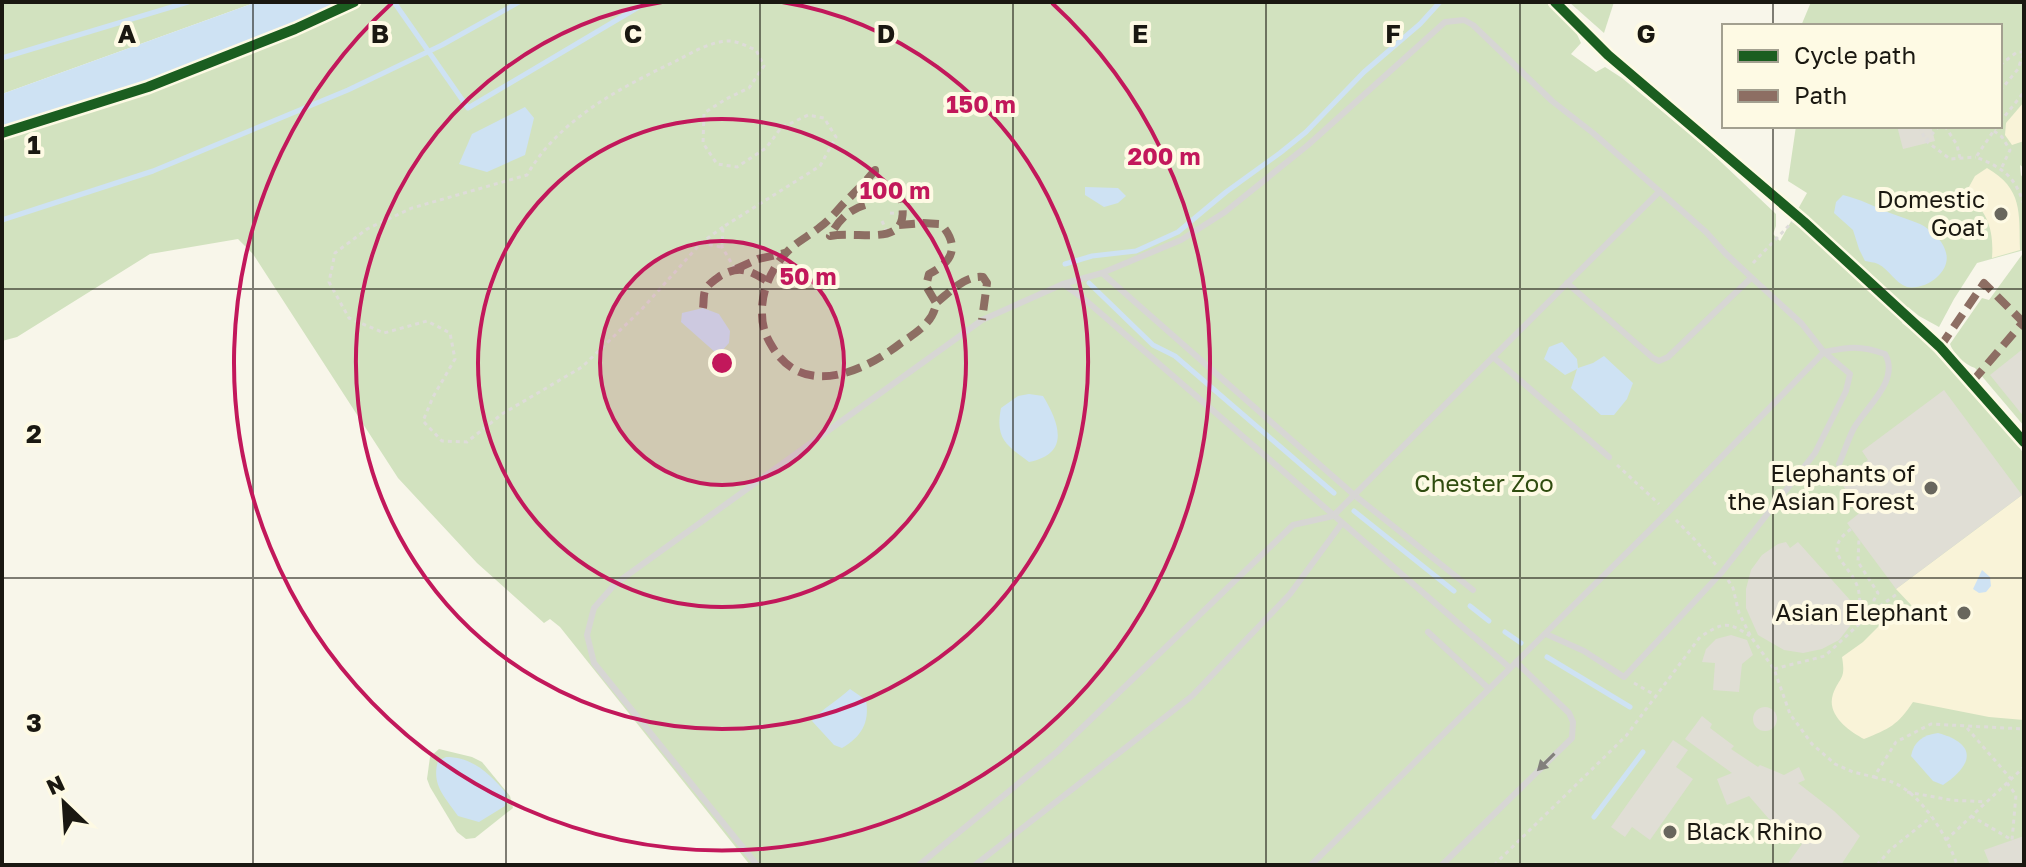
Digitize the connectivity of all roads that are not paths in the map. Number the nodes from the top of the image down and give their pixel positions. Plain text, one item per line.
1 (1659, 192) junction
2 (1102, 273) junction
3 (1751, 278) junction
4 (1567, 283) junction
5 (1063, 284) junction
6 (1824, 352) junction
7 (1493, 357) junction
8 (1609, 457) dead end
9 (1839, 464) dead end
10 (1353, 494) junction
11 (1333, 516) junction
12 (1342, 523) junction
13 (1473, 590) dead end
14 (1428, 632) dead end
15 (1546, 634) junction
16 (1513, 665) junction
17 (1489, 689) junction
18 (757, 865) edge
19 (919, 865) edge
20 (975, 865) edge
21 (1311, 865) edge
22 (1442, 865) edge

1 - 2 lane
1 - 3 lane
1 - 4 lane
2 - 5 lane
2 - 10 lane
3 - 4 lane
3 - 6 lane
4 - 7 lane
5 - 11 lane
5 - 18 lane
6 - 9 lane
6 - 15 lane
6 - 15 lane
7 - 8 lane
7 - 10 lane
10 - 11 lane
10 - 13 lane
11 - 12 lane
11 - 19 lane
12 - 16 lane
12 - 20 lane
14 - 17 lane
15 - 16 lane
16 - 17 lane
16 -> 22 lane
17 - 21 lane

